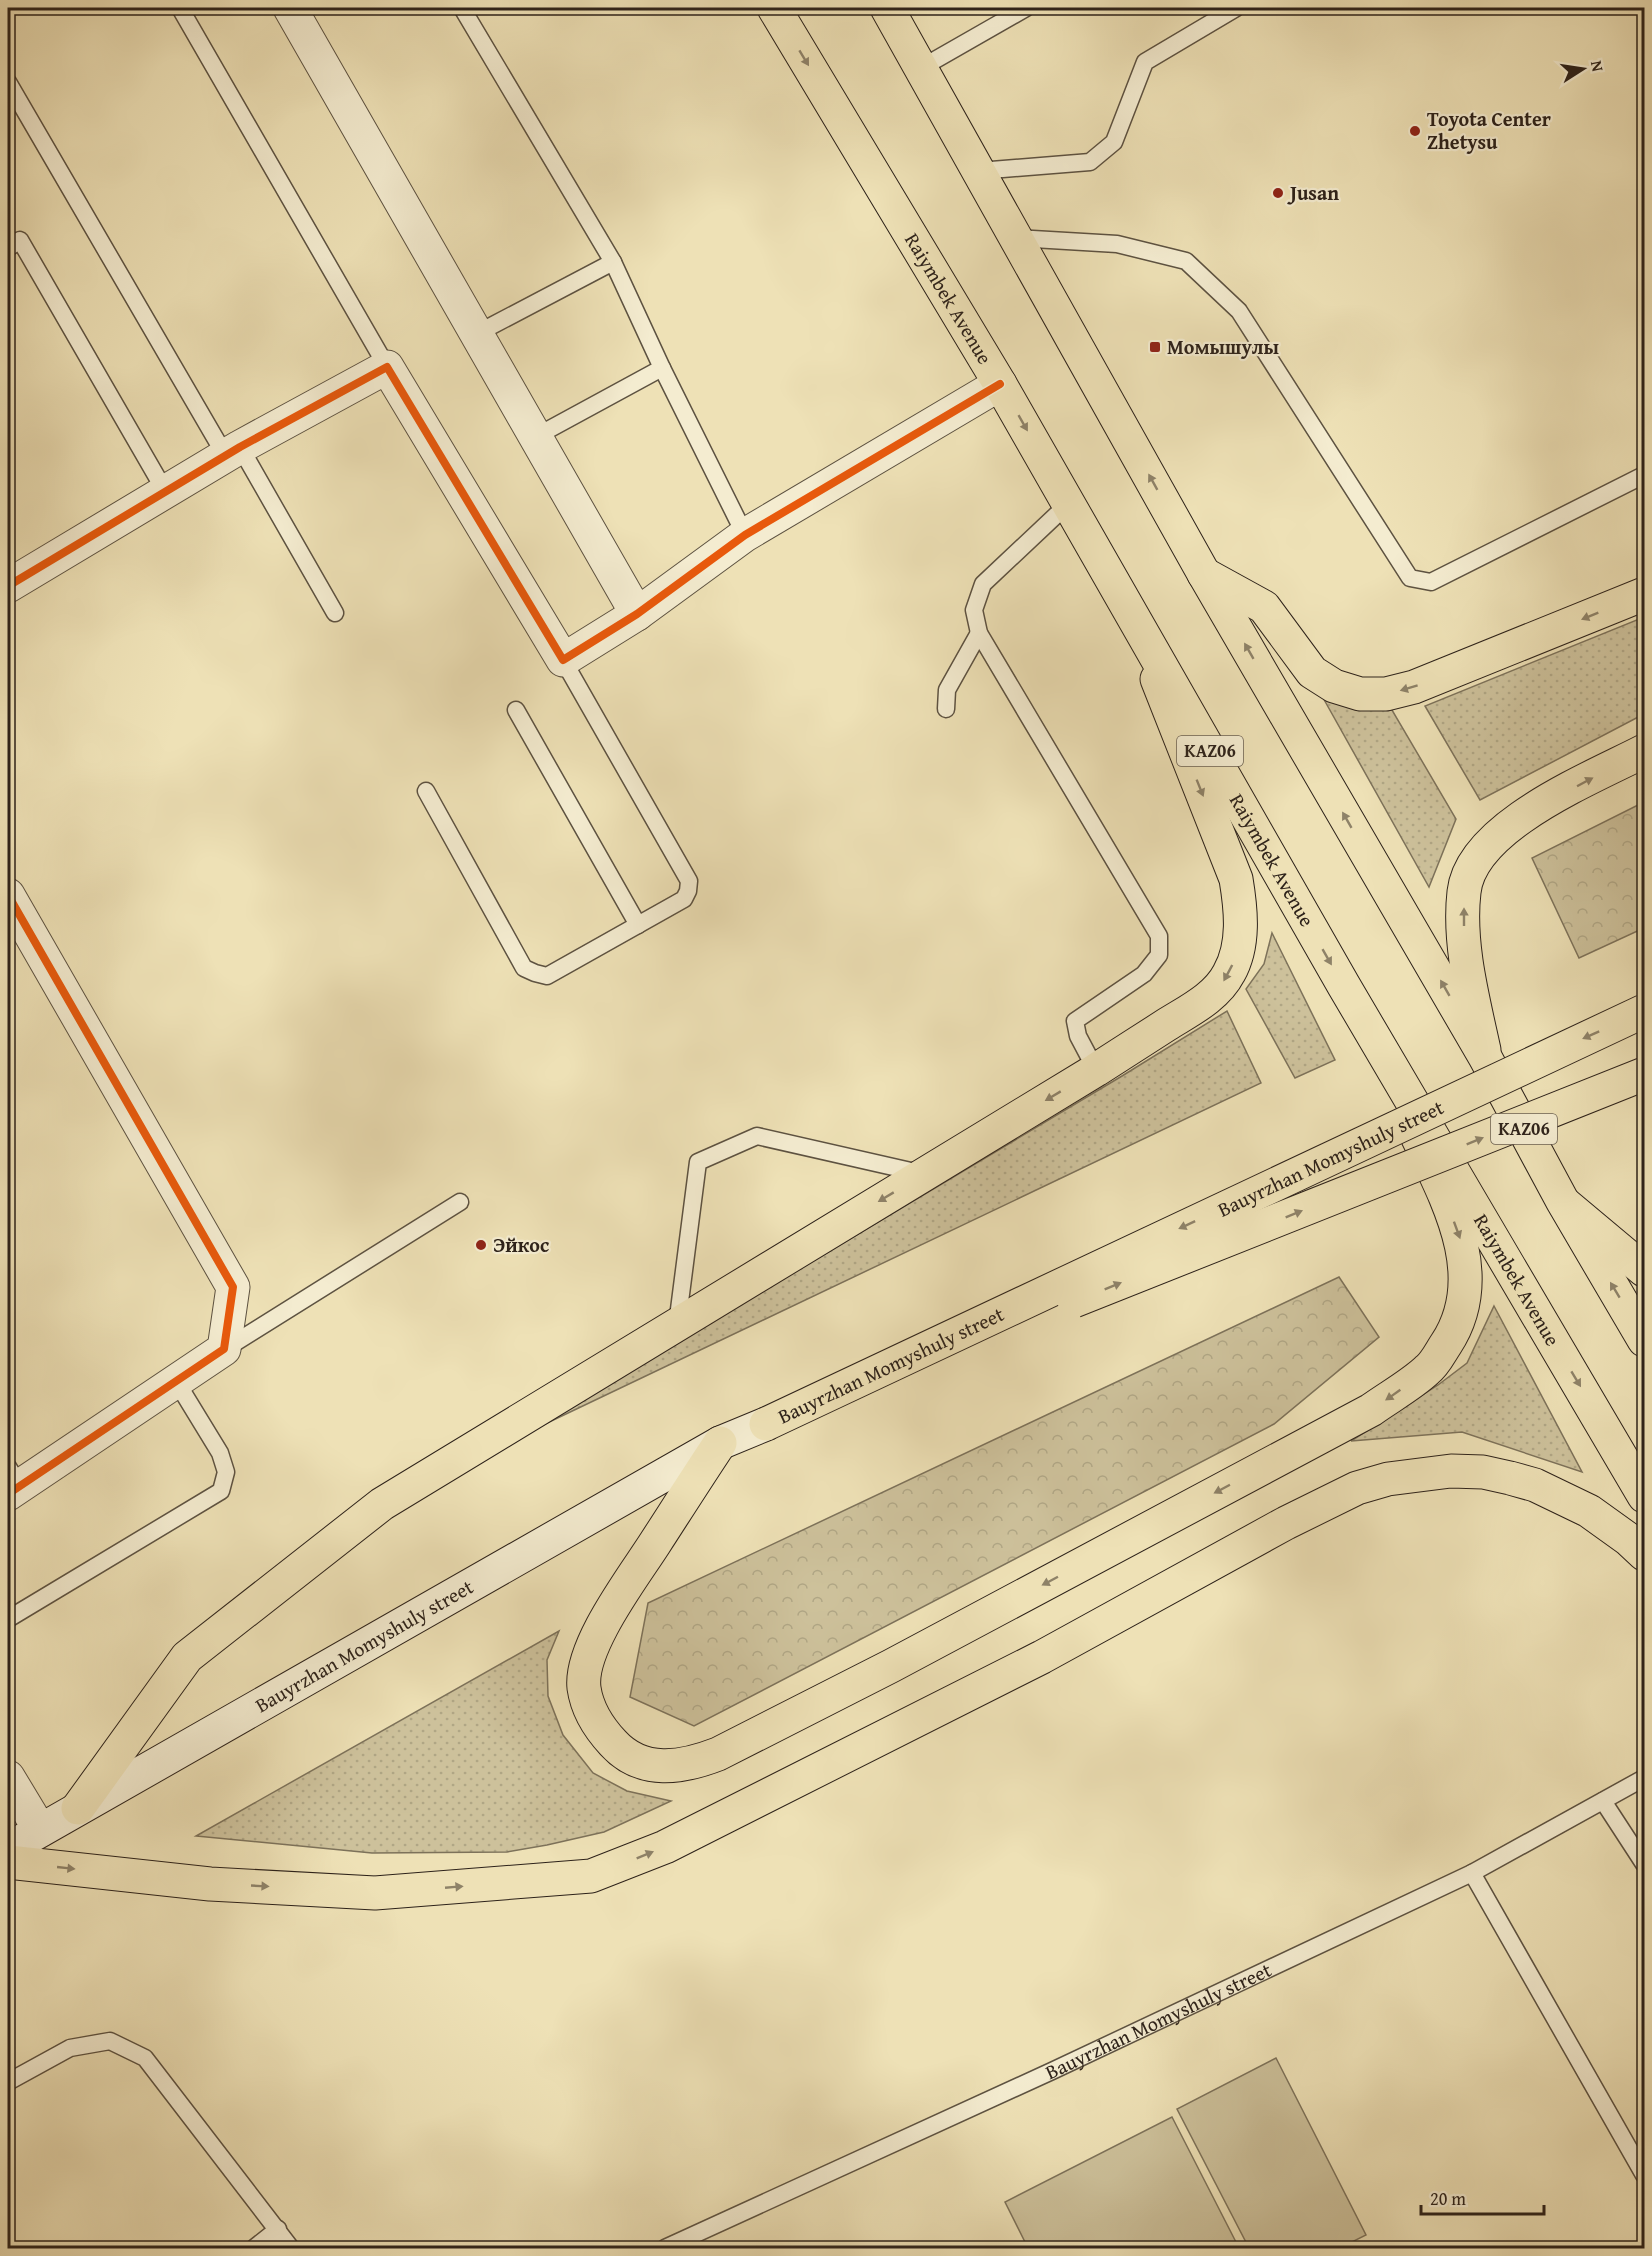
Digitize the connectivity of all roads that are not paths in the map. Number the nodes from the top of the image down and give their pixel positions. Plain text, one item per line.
1 (180, 8) edge
2 (290, 8) edge
3 (462, 8) edge
4 (774, 8) edge
5 (887, 8) edge
6 (1026, 8) edge
7 (1236, 8) edge
8 (921, 68) junction
9 (8, 82) edge
10 (979, 171) junction
11 (1016, 238) junction
12 (8, 248) edge
13 (613, 262) junction
14 (476, 334) junction
15 (387, 367) junction
16 (662, 368) junction
17 (1000, 384) junction
18 (535, 437) junction
19 (233, 451) junction
20 (1644, 475) edge
21 (165, 491) junction
22 (1068, 504) junction
23 (745, 535) junction
24 (1204, 574) junction
25 (8, 586) edge
26 (1644, 594) edge
27 (335, 613) dead end
28 (637, 614) junction
29 (1132, 616) junction
30 (980, 633) junction
31 (563, 660) junction
32 (946, 709) dead end
33 (516, 710) dead end
34 (1644, 751) edge
35 (426, 791) dead end
36 (8, 895) edge
37 (638, 925) junction
38 (1344, 986) junction
39 (1644, 1011) edge
40 (1485, 1057) junction
41 (1096, 1070) junction
42 (1644, 1074) edge
43 (925, 1174) junction
44 (460, 1202) dead end
45 (1563, 1202) junction
46 (1644, 1270) edge
47 (676, 1325) junction
48 (1644, 1340) edge
49 (224, 1349) junction
50 (176, 1381) junction
51 (766, 1424) junction
52 (720, 1443) junction
53 (12, 1482) edge
54 (1644, 1496) edge
55 (1644, 1554) edge
56 (8, 1619) edge
57 (8, 1777) edge
58 (1644, 1778) edge
59 (1603, 1801) junction
60 (78, 1808) junction
61 (40, 1830) junction
62 (8, 1849) edge
63 (8, 1862) edge
64 (1644, 1864) edge
65 (1472, 1873) junction
66 (8, 2082) edge
67 (1644, 2175) edge
68 (278, 2229) junction
69 (254, 2248) edge
70 (291, 2248) edge
71 (666, 2248) edge

1 - 15 lane
2 - 14 street
3 - 13 lane
4 -> 17 main road, Raiymbek Avenue / KАZ06
5 - 8 main road, KАZ06
6 - 8 lane
7 - 10 lane
8 - 10 main road, KАZ06
9 - 19 lane
10 - 11 main road, KАZ06
11 - 20 lane
24 -> 11 main road, KАZ06
12 - 21 lane
13 - 14 lane
13 - 16 lane
14 - 18 street
15 - 19 street
15 - 31 street
16 - 18 lane
16 - 23 lane
17 -> 22 main road, Raiymbek Avenue / KАZ06
17 - 23 street
18 - 28 street
19 - 21 street
19 - 27 lane
21 - 25 street
22 - 29 main road, Raiymbek Avenue / KАZ06
22 - 30 lane
23 - 28 street
26 -> 24 main road
40 -> 24 main road, KАZ06
28 - 31 street
29 -> 38 main road, Raiymbek Avenue / KАZ06
29 -> 41 main road
30 - 32 lane
30 - 41 lane
31 - 37 lane
33 - 37 lane
40 -> 34 main road
35 - 37 lane
36 - 49 street
38 -> 52 main road
38 -> 54 main road, Raiymbek Avenue / KАZ06
39 -> 51 main road, Bauyrzhan Momyshuly street, bridge
40 - 45 main road, KАZ06
41 -> 43 main road
51 -> 42 main road, Bauyrzhan Momyshuly street, bridge
43 -> 47 main road
43 - 47 lane
44 - 49 lane
45 - 46 main road
48 -> 45 main road, KАZ06
47 - 60 main road
49 - 50 street
50 - 53 street
50 - 56 lane
51 - 52 street, Bauyrzhan Momyshuly street
52 - 60 street, Bauyrzhan Momyshuly street
63 -> 55 main road
57 - 61 street
58 - 59 lane, Bauyrzhan Momyshuly street
59 - 64 lane
59 - 65 lane, Bauyrzhan Momyshuly street
60 - 61 street, Bauyrzhan Momyshuly street
61 - 62 street, Bauyrzhan Momyshuly street
65 - 67 lane
65 - 71 lane, Bauyrzhan Momyshuly street
66 - 68 lane
68 - 69 lane
68 - 70 lane

